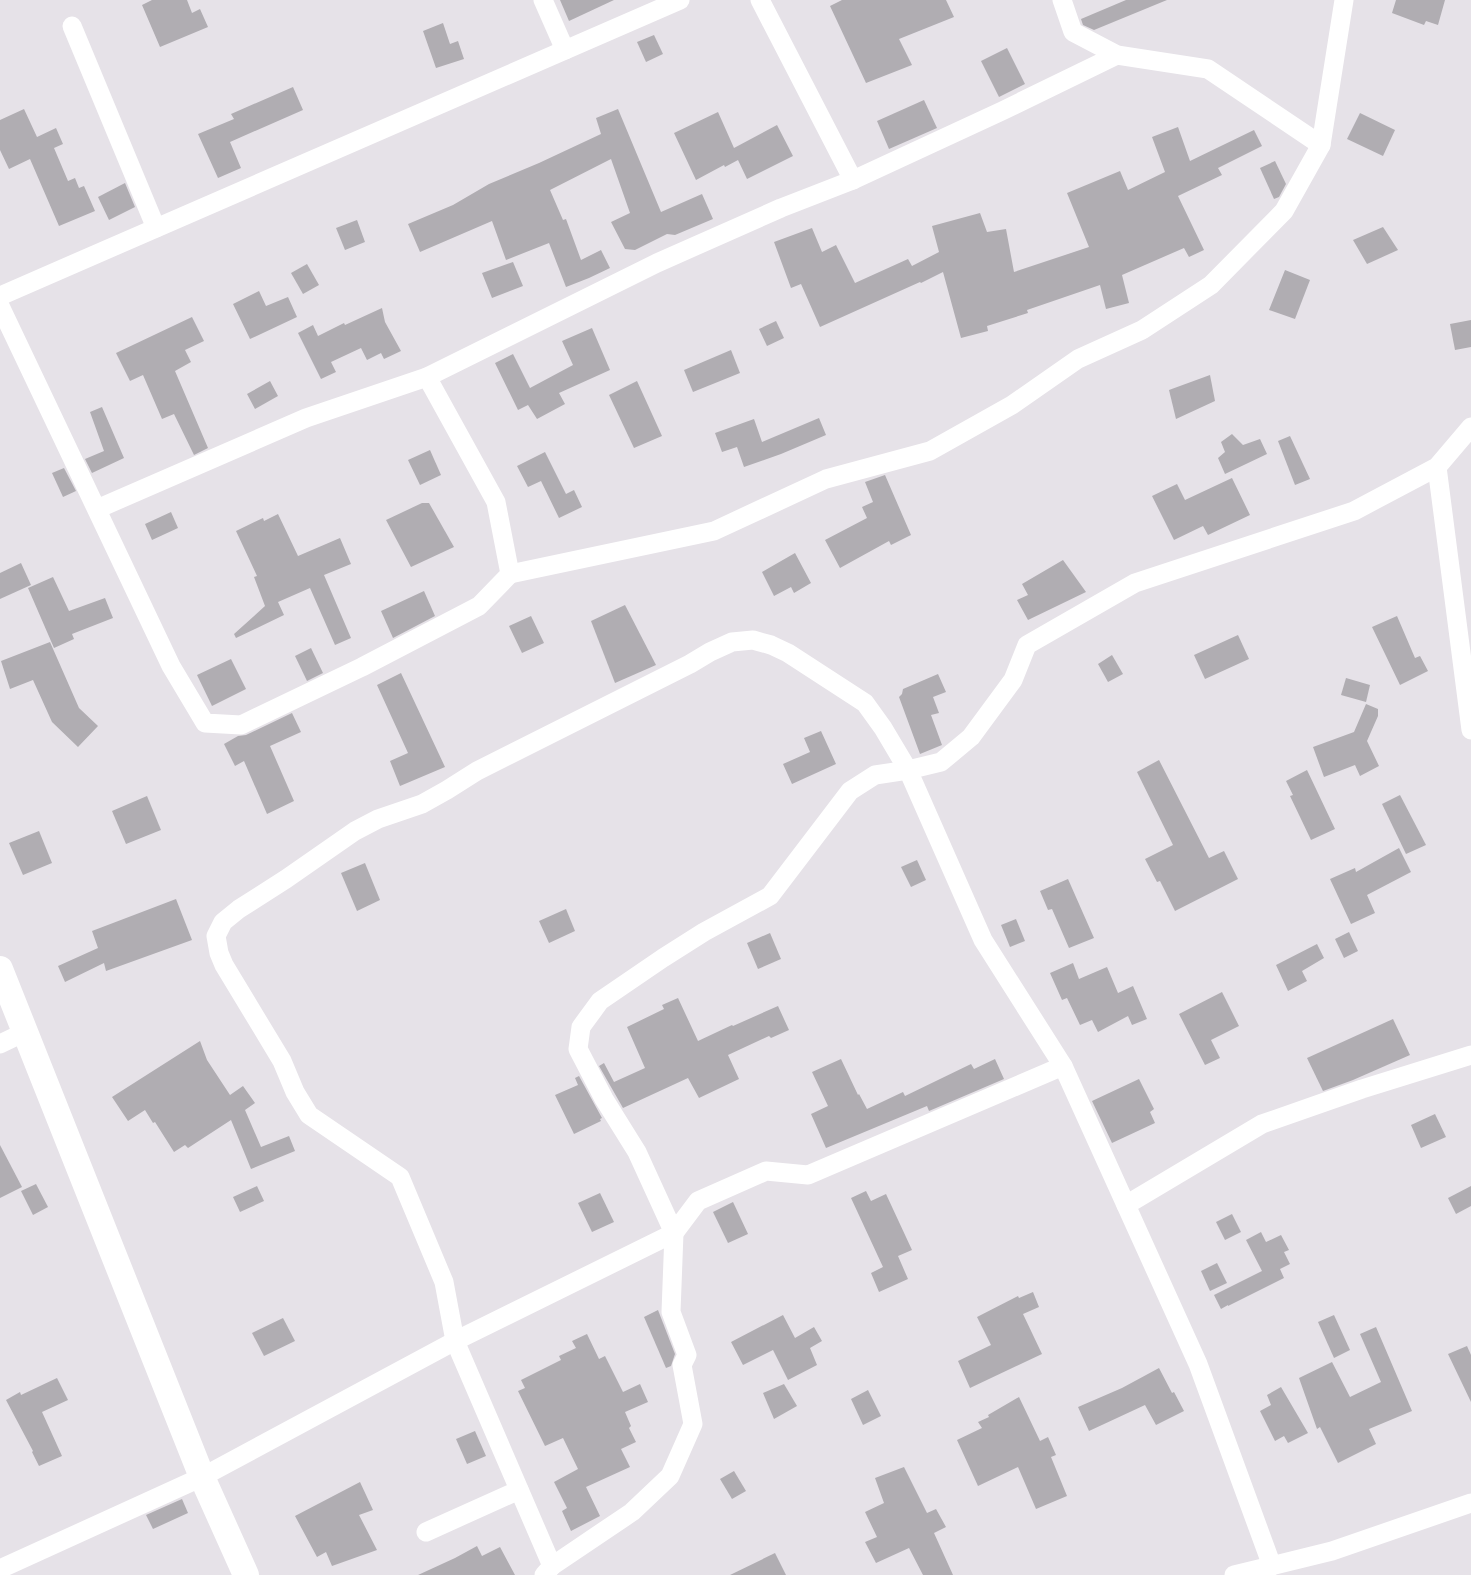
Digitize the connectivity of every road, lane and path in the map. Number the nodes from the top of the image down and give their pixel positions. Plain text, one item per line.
1 (543, 0) edge
2 (680, 0) edge
3 (760, 0) edge
4 (1062, 0) edge
5 (1344, 0) edge
6 (72, 26) dead end
7 (565, 50) junction
8 (1117, 55) junction
9 (1321, 145) junction
10 (853, 180) junction
11 (156, 228) junction
12 (0, 296) edge
13 (0, 306) edge
14 (427, 376) junction
15 (1471, 426) edge
16 (1438, 467) junction
17 (97, 509) junction
18 (510, 574) junction
19 (1471, 730) edge
20 (908, 770) junction
21 (0, 969) edge
22 (25, 1032) junction
23 (0, 1044) edge
24 (1471, 1055) edge
25 (1063, 1066) junction
26 (1126, 1205) junction
27 (674, 1234) junction
28 (455, 1340) junction
29 (202, 1477) junction
30 (519, 1490) junction
31 (1471, 1503) edge
32 (426, 1532) dead end
33 (1272, 1566) junction
34 (0, 1569) edge
35 (548, 1571) edge
36 (246, 1575) edge
37 (1234, 1575) edge

1 - 7 street
2 - 7 street
3 - 10 street
4 - 8 street
5 - 9 street
6 - 11 street
7 - 11 street
8 - 9 street
8 - 10 street
9 - 18 street
10 - 14 street
11 - 12 street
13 - 17 street
14 - 17 street
14 - 18 street
15 - 16 street
16 - 19 street
16 - 20 street
17 - 18 street
20 - 25 street
20 - 27 street
20 - 28 street
21 - 22 street
22 - 23 street
22 - 29 street
24 - 26 street
25 - 26 street
25 - 27 street
26 - 33 street
27 - 28 street
27 - 35 street
28 - 29 street
28 - 30 street
29 - 34 street
29 - 36 street
30 - 32 street
30 - 35 street
31 - 33 street
33 - 37 street

